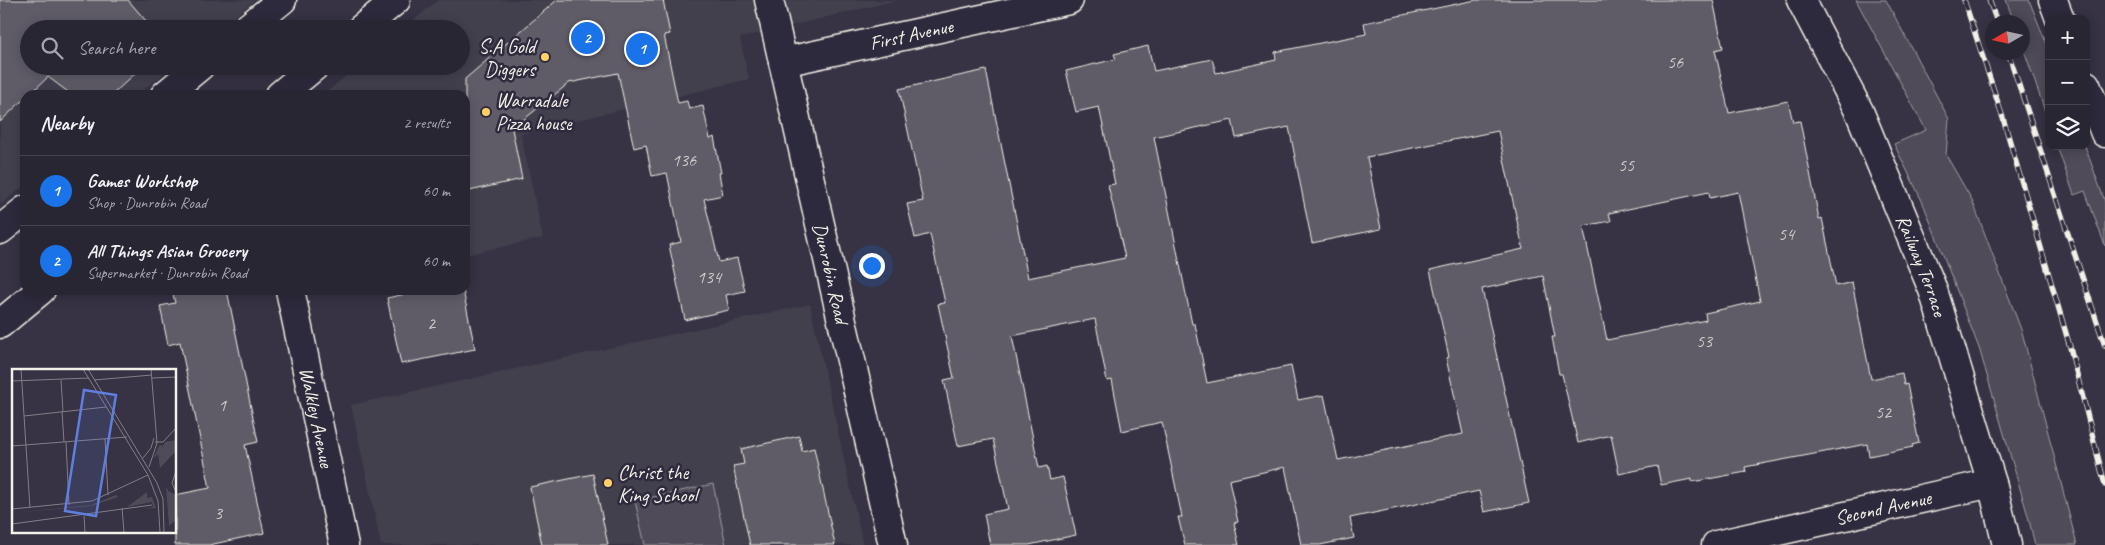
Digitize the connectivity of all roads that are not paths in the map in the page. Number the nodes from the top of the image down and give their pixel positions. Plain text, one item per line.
1 (282, 0) edge
2 (396, 0) edge
3 (769, 0) edge
4 (1069, 0) edge
5 (1801, 0) edge
6 (2053, 0) edge
7 (2059, 15) edge
8 (257, 20) edge
9 (372, 20) edge
10 (783, 62) junction
11 (189, 75) edge
12 (304, 75) edge
13 (171, 90) edge
14 (286, 90) edge
15 (2090, 95) edge
16 (2105, 133) edge
17 (20, 214) edge
18 (0, 230) edge
19 (35, 295) edge
20 (291, 295) edge
21 (0, 324) edge
22 (1992, 483) junction
23 (344, 545) edge
24 (893, 545) edge
25 (1716, 545) edge
26 (2006, 545) edge

1 - 8 street
2 - 9 street
3 - 10 street, Dunrobin Road
4 - 10 street, First Avenue
5 - 22 street, Railway Terrace
6 - 7 street
10 - 24 street, Dunrobin Road
11 - 13 street
12 - 14 street
15 - 16 street
17 - 18 street
19 - 21 street
20 - 23 street, Walkley Avenue
22 - 25 street, Second Avenue
22 - 26 street, Railway Terrace

